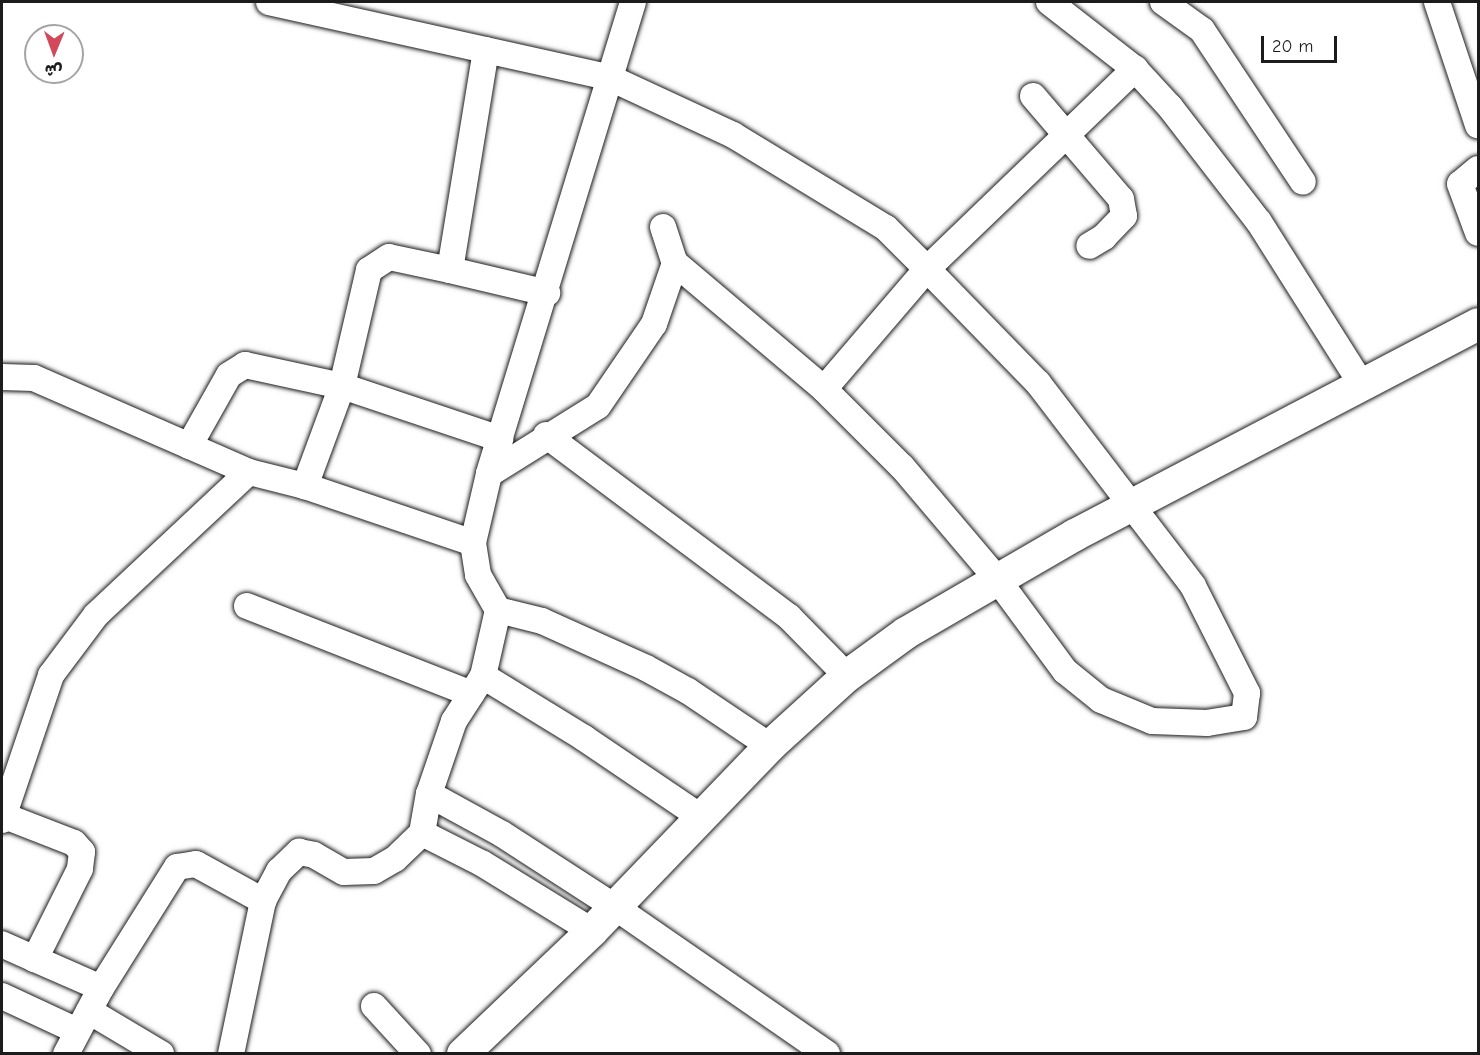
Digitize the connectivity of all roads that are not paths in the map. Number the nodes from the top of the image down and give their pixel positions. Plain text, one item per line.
1 (269, 2) edge
2 (633, 2) edge
3 (1049, 2) edge
4 (1163, 2) edge
5 (1437, 2) edge
6 (486, 50) junction
7 (1135, 69) junction
8 (608, 77) junction
9 (1033, 96) dead end
10 (1479, 125) edge
11 (1067, 135) junction
12 (1479, 170) edge
13 (1303, 182) dead end
14 (663, 227) dead end
15 (1479, 233) edge
16 (1089, 246) dead end
17 (675, 263) junction
18 (927, 269) junction
19 (450, 270) junction
20 (547, 292) junction
21 (1479, 324) edge
22 (2, 377) edge
23 (1362, 385) junction
24 (342, 386) junction
25 (824, 389) junction
26 (546, 435) junction
27 (500, 439) junction
28 (189, 447) junction
29 (249, 472) junction
30 (489, 474) junction
31 (305, 486) junction
32 (1135, 505) junction
33 (473, 543) junction
34 (998, 580) junction
35 (247, 606) dead end
36 (498, 610) junction
37 (847, 676) junction
38 (477, 685) junction
39 (770, 746) junction
40 (429, 794) junction
41 (2, 817) edge
42 (702, 818) junction
43 (422, 833) junction
44 (263, 901) junction
45 (615, 907) junction
46 (592, 931) junction
47 (2, 944) edge
48 (35, 959) junction
49 (101, 988) junction
50 (2, 996) edge
51 (374, 1006) dead end
52 (77, 1032) edge
53 (161, 1053) edge
54 (231, 1053) edge
55 (418, 1053) edge
56 (463, 1053) edge
57 (827, 1053) edge

1 - 6 street
2 - 8 street
3 - 7 street
4 - 13 street
5 - 10 street
6 - 8 street
6 - 19 street
7 - 11 street
7 - 23 street
8 - 18 street
8 - 20 street
9 - 11 street
11 - 16 street
11 - 18 street
12 - 15 street
14 - 17 street
17 - 25 street
17 - 26 street
18 - 25 street
18 - 32 street
19 - 20 street
19 - 24 street
20 - 27 street
21 - 23 street
22 - 28 street
23 - 32 street
24 - 27 street
24 - 28 street
24 - 31 street
25 - 34 street
26 - 30 street
26 - 37 street
27 - 30 street
28 - 29 street
29 - 31 street
29 - 41 street
30 - 33 street
31 - 33 street
32 - 34 street
32 - 34 street
33 - 36 street
34 - 37 street
35 - 38 street
36 - 38 street
36 - 39 street
37 - 39 street
38 - 40 street
38 - 42 street
39 - 42 street
40 - 43 street
40 - 45 street
41 - 48 street
42 - 45 street
43 - 44 street
43 - 46 street
44 - 49 street
44 - 54 street
45 - 46 street
45 - 57 street
46 - 56 street
47 - 48 street
48 - 49 street
49 - 52 street
50 - 52 street
51 - 55 street
52 - 53 street

